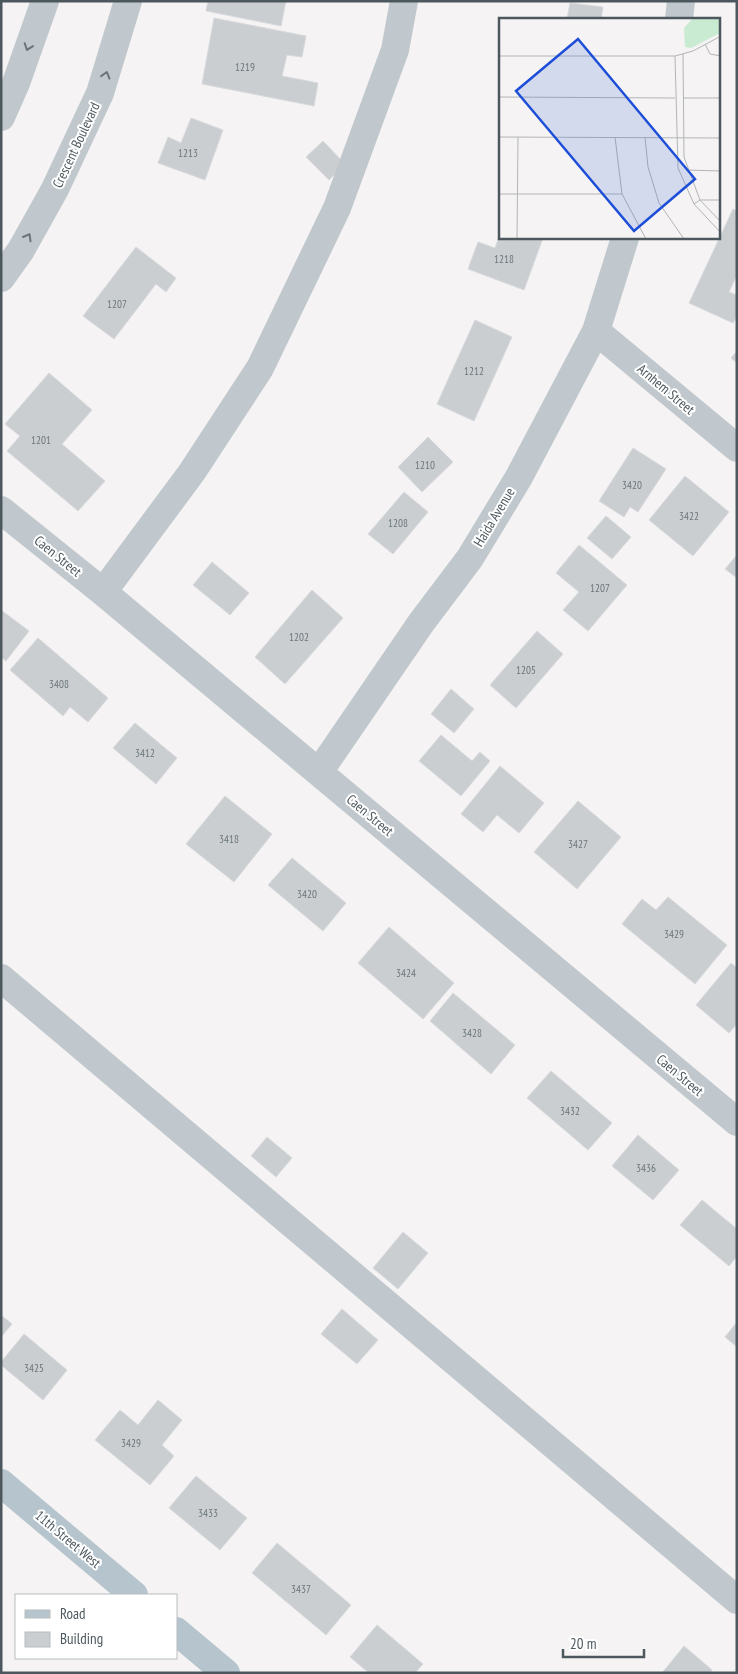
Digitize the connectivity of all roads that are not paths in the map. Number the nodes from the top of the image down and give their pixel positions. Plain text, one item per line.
1 (45, 1) edge
2 (128, 1) edge
3 (404, 1) edge
4 (681, 1) edge
5 (679, 18) edge
6 (2, 112) edge
7 (625, 239) edge
8 (1, 278) edge
9 (596, 331) junction
10 (737, 448) edge
11 (1, 510) edge
12 (103, 592) junction
13 (319, 772) junction
14 (1, 978) edge
15 (737, 1122) edge
16 (1, 1484) edge
17 (133, 1594) edge
18 (737, 1600) edge
19 (178, 1633) edge
20 (226, 1673) edge

1 -> 6 street
8 -> 2 street, Crescent Boulevard
3 - 12 street
4 - 5 street
7 - 9 street, Haida Avenue
9 - 10 street, Arnhem Street
9 - 13 street, Haida Avenue
11 - 12 street, Caen Street
12 - 13 street, Caen Street
13 - 15 street, Caen Street
14 - 18 street
16 - 17 main road, 11th Street West
19 - 20 main road

